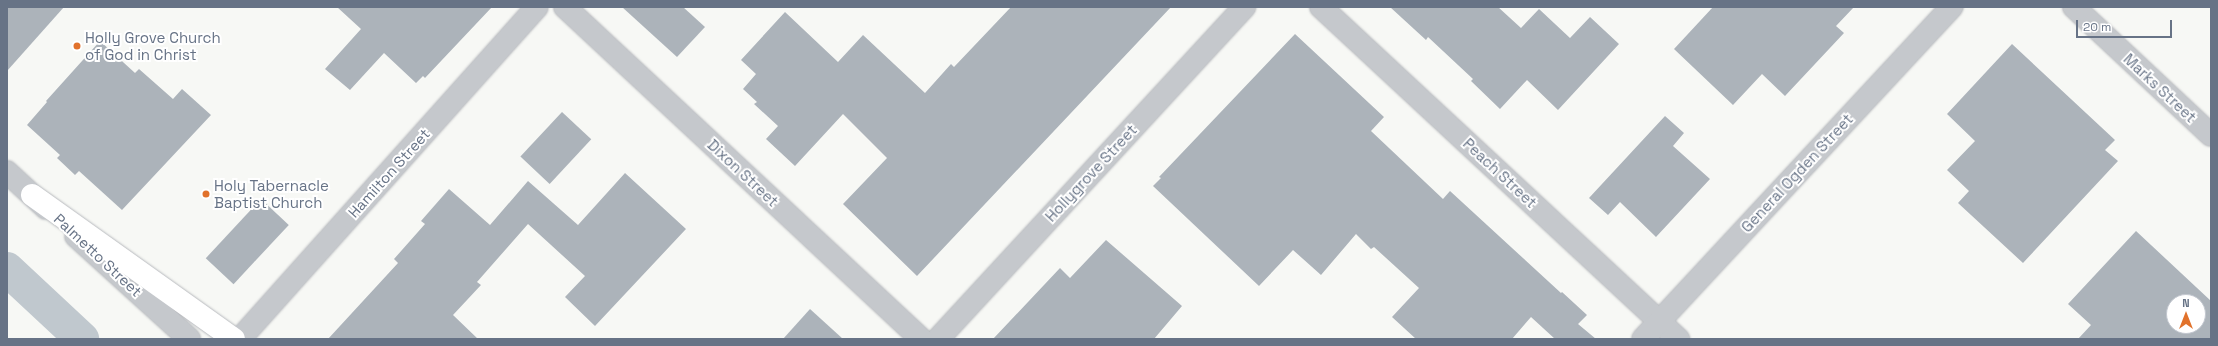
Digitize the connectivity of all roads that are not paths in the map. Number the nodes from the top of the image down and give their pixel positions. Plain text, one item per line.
1 (538, 7) edge
2 (564, 7) edge
3 (1244, 7) edge
4 (1321, 7) edge
5 (1952, 7) edge
6 (2074, 7) edge
7 (2211, 136) edge
8 (7, 172) edge
9 (32, 195) junction
10 (1660, 322) junction
11 (188, 339) edge
12 (234, 339) edge
13 (240, 339) edge
14 (921, 339) edge
15 (938, 339) edge
16 (1643, 339) edge
17 (1678, 339) edge

1 - 13 street, Hamilton Street
2 - 14 street, Dixon Street
3 - 15 street, Hollygrove Street
4 - 10 street, Peach Street
5 - 10 street, General Ogden Street
6 - 7 street, Marks Street
8 - 9 street, Palmetto Street
9 - 11 street, Palmetto Street
9 - 12 highway
10 - 16 street, General Ogden Street
10 - 17 street, Peach Street

